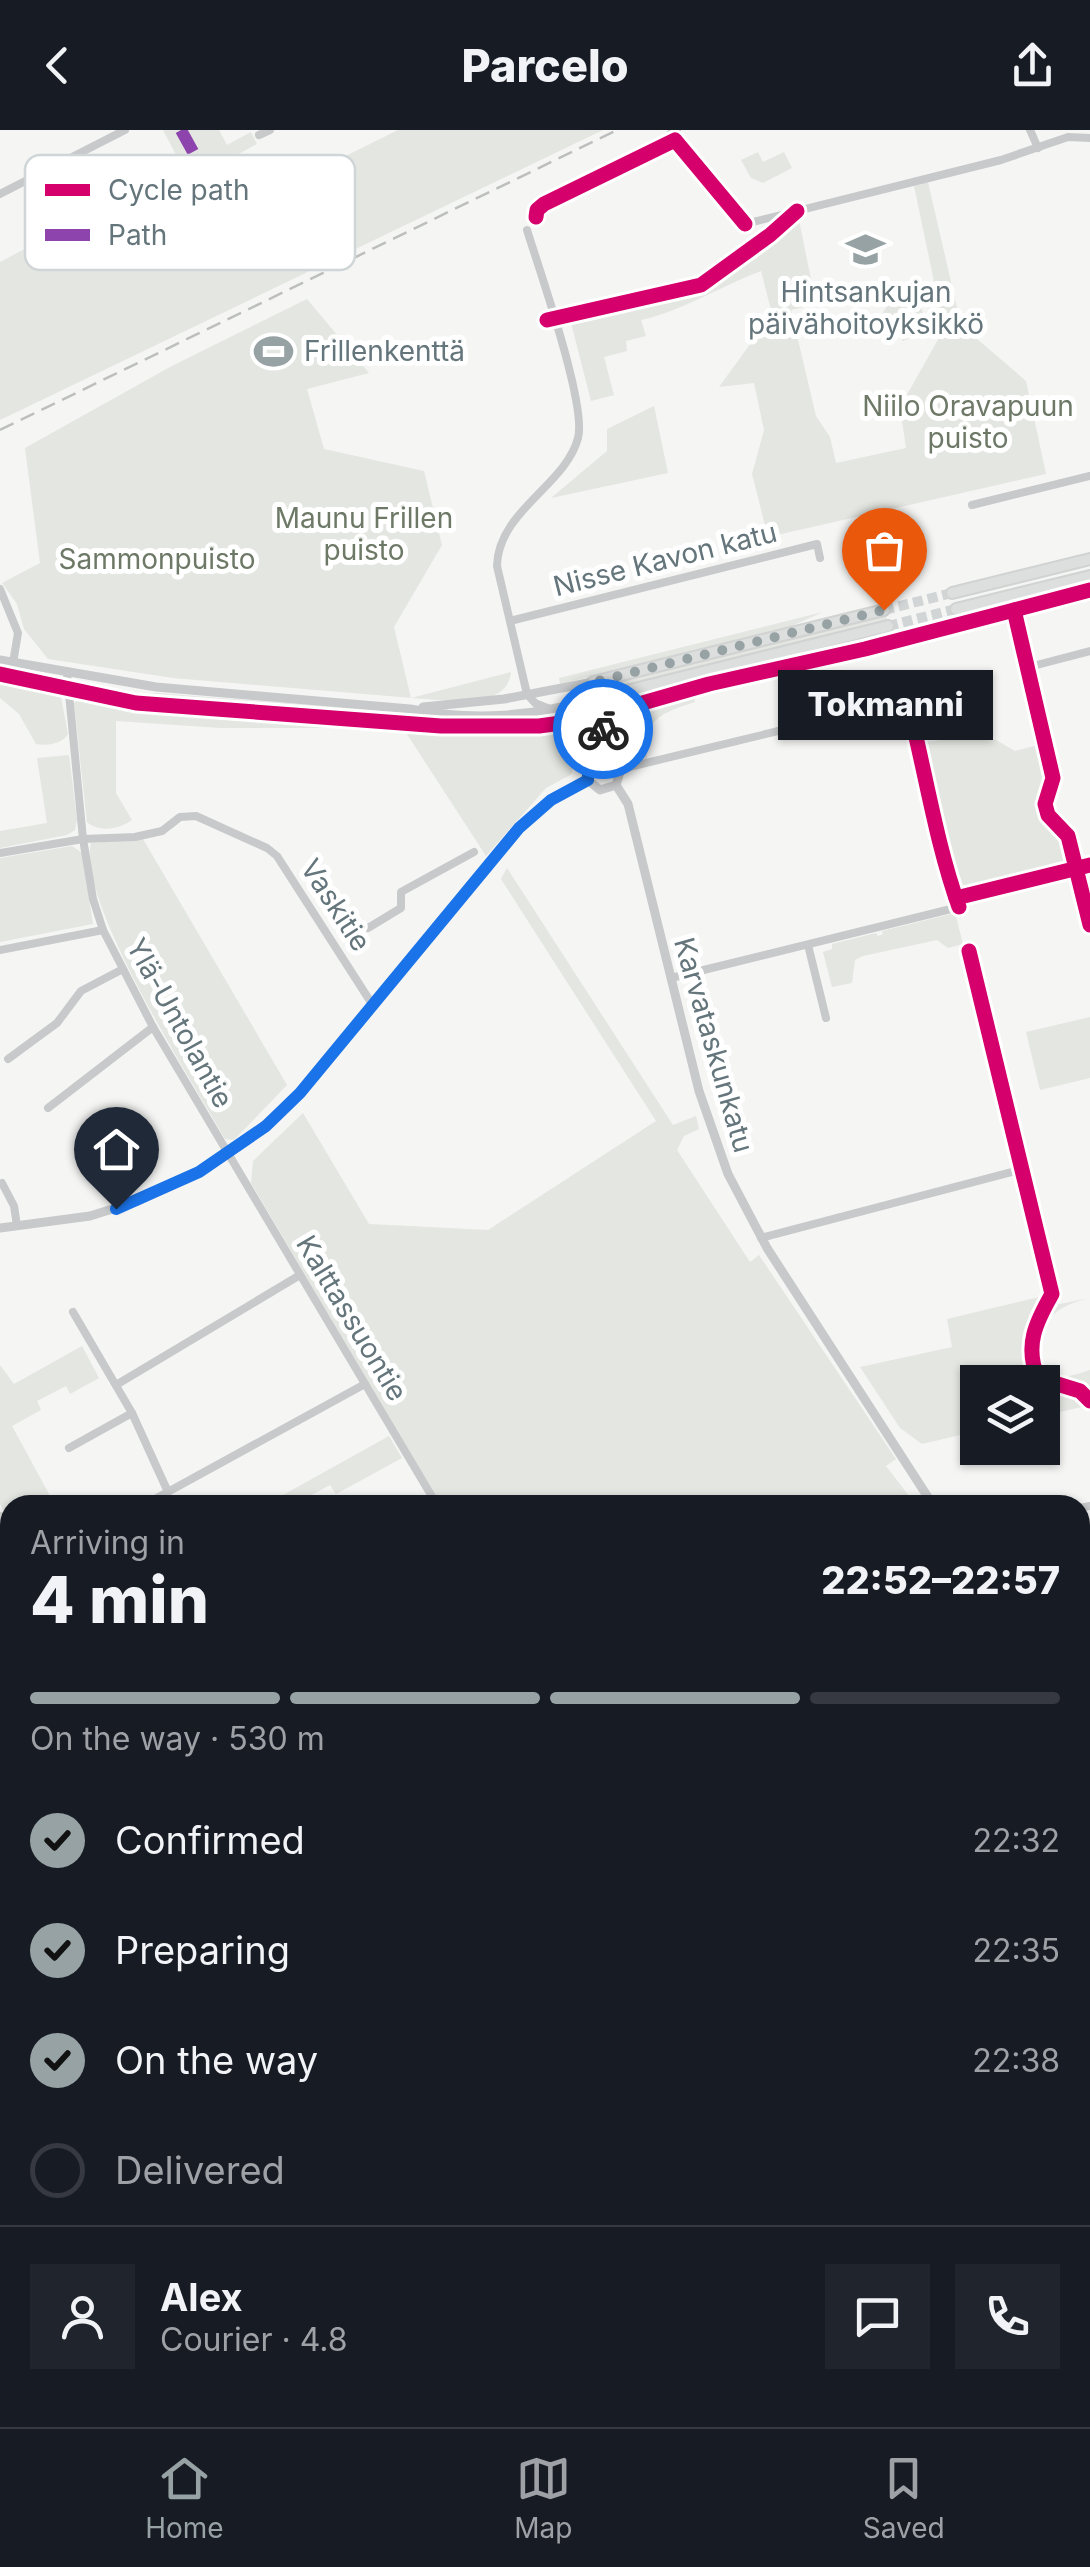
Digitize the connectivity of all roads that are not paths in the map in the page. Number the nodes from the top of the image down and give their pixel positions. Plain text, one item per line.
1 (125, 130) edge
2 (270, 130) edge
3 (1030, 130) edge
4 (259, 135) dead end
5 (1090, 138) edge
6 (1038, 148) junction
7 (76, 155) edge
8 (25, 181) edge
9 (0, 194) edge
10 (745, 224) dead end
11 (528, 230) dead end
12 (1090, 476) edge
13 (972, 505) dead end
14 (820, 558) dead end
15 (1090, 559) edge
16 (1090, 576) edge
17 (0, 589) edge
18 (952, 593) tunnel mouth
19 (956, 609) tunnel mouth
20 (884, 610) tunnel mouth
21 (510, 621) junction
22 (888, 626) tunnel mouth
23 (1090, 652) edge
24 (0, 660) edge
25 (13, 663) junction
26 (1028, 667) dead end
27 (67, 674) junction
28 (594, 682) junction
29 (527, 694) junction
30 (598, 698) junction
31 (907, 700) dead end
32 (410, 709) junction
33 (553, 710) junction
34 (505, 716) junction
35 (605, 755) junction
36 (621, 769) junction
37 (588, 780) junction
38 (616, 785) junction
39 (83, 839) junction
40 (0, 852) edge
41 (474, 852) dead end
42 (959, 907) dead end
43 (368, 928) dead end
44 (103, 930) junction
45 (808, 945) junction
46 (0, 950) edge
47 (121, 970) junction
48 (671, 978) junction
49 (372, 1004) junction
50 (826, 1018) dead end
51 (153, 1027) junction
52 (8, 1059) dead end
53 (48, 1108) dead end
54 (228, 1154) junction
55 (1023, 1169) dead end
56 (2, 1183) edge
57 (17, 1226) junction
58 (0, 1228) edge
59 (761, 1238) junction
60 (300, 1275) junction
61 (73, 1312) dead end
62 (365, 1384) junction
63 (116, 1386) junction
64 (132, 1413) junction
65 (69, 1448) dead end
66 (168, 1492) junction
67 (162, 1495) edge
68 (430, 1495) edge
69 (927, 1495) edge

1 - 7 street
2 - 4 street
3 - 6 street
5 - 6 street
6 - 10 street
8 - 9 street
11 - 21 street
12 - 13 street
14 - 21 street, Nisse Kavon katu
15 - 18 main road
16 - 19 main road
17 - 25 street
20 - 28 main road
21 - 29 street
22 - 30 main road
23 - 26 street
24 - 25 street
25 - 27 street
27 - 32 street
27 - 39 street, Ylä-Untolantie
28 - 29 street
28 - 30 street
29 - 32 street
29 - 33 street
29 - 34 street
30 - 33 street
30 - 35 street
31 - 36 street
32 - 34 street
33 - 34 street
35 - 36 street
35 - 37 street
36 - 38 street
37 - 38 street
37 - 49 street
38 - 48 street, Karvataskunkatu
39 - 40 street, Vaskitie
39 - 44 street, Ylä-Untolantie
39 - 49 street, Vaskitie
41 - 43 street
42 - 45 street
44 - 46 street
44 - 47 street, Ylä-Untolantie
45 - 48 street
45 - 50 street
47 - 51 street, Ylä-Untolantie
47 - 52 street
48 - 59 street, Karvataskunkatu
49 - 54 street
51 - 53 street
51 - 54 street, Ylä-Untolantie
54 - 57 street
54 - 60 street, Kalttassuontie
55 - 59 street
56 - 57 street
57 - 58 street
59 - 69 street, Karvataskunkatu
60 - 62 street, Kalttassuontie
60 - 63 street
61 - 63 street
62 - 66 street
62 - 68 street, Kalttassuontie
63 - 64 street
64 - 65 street
64 - 66 street
66 - 67 street

